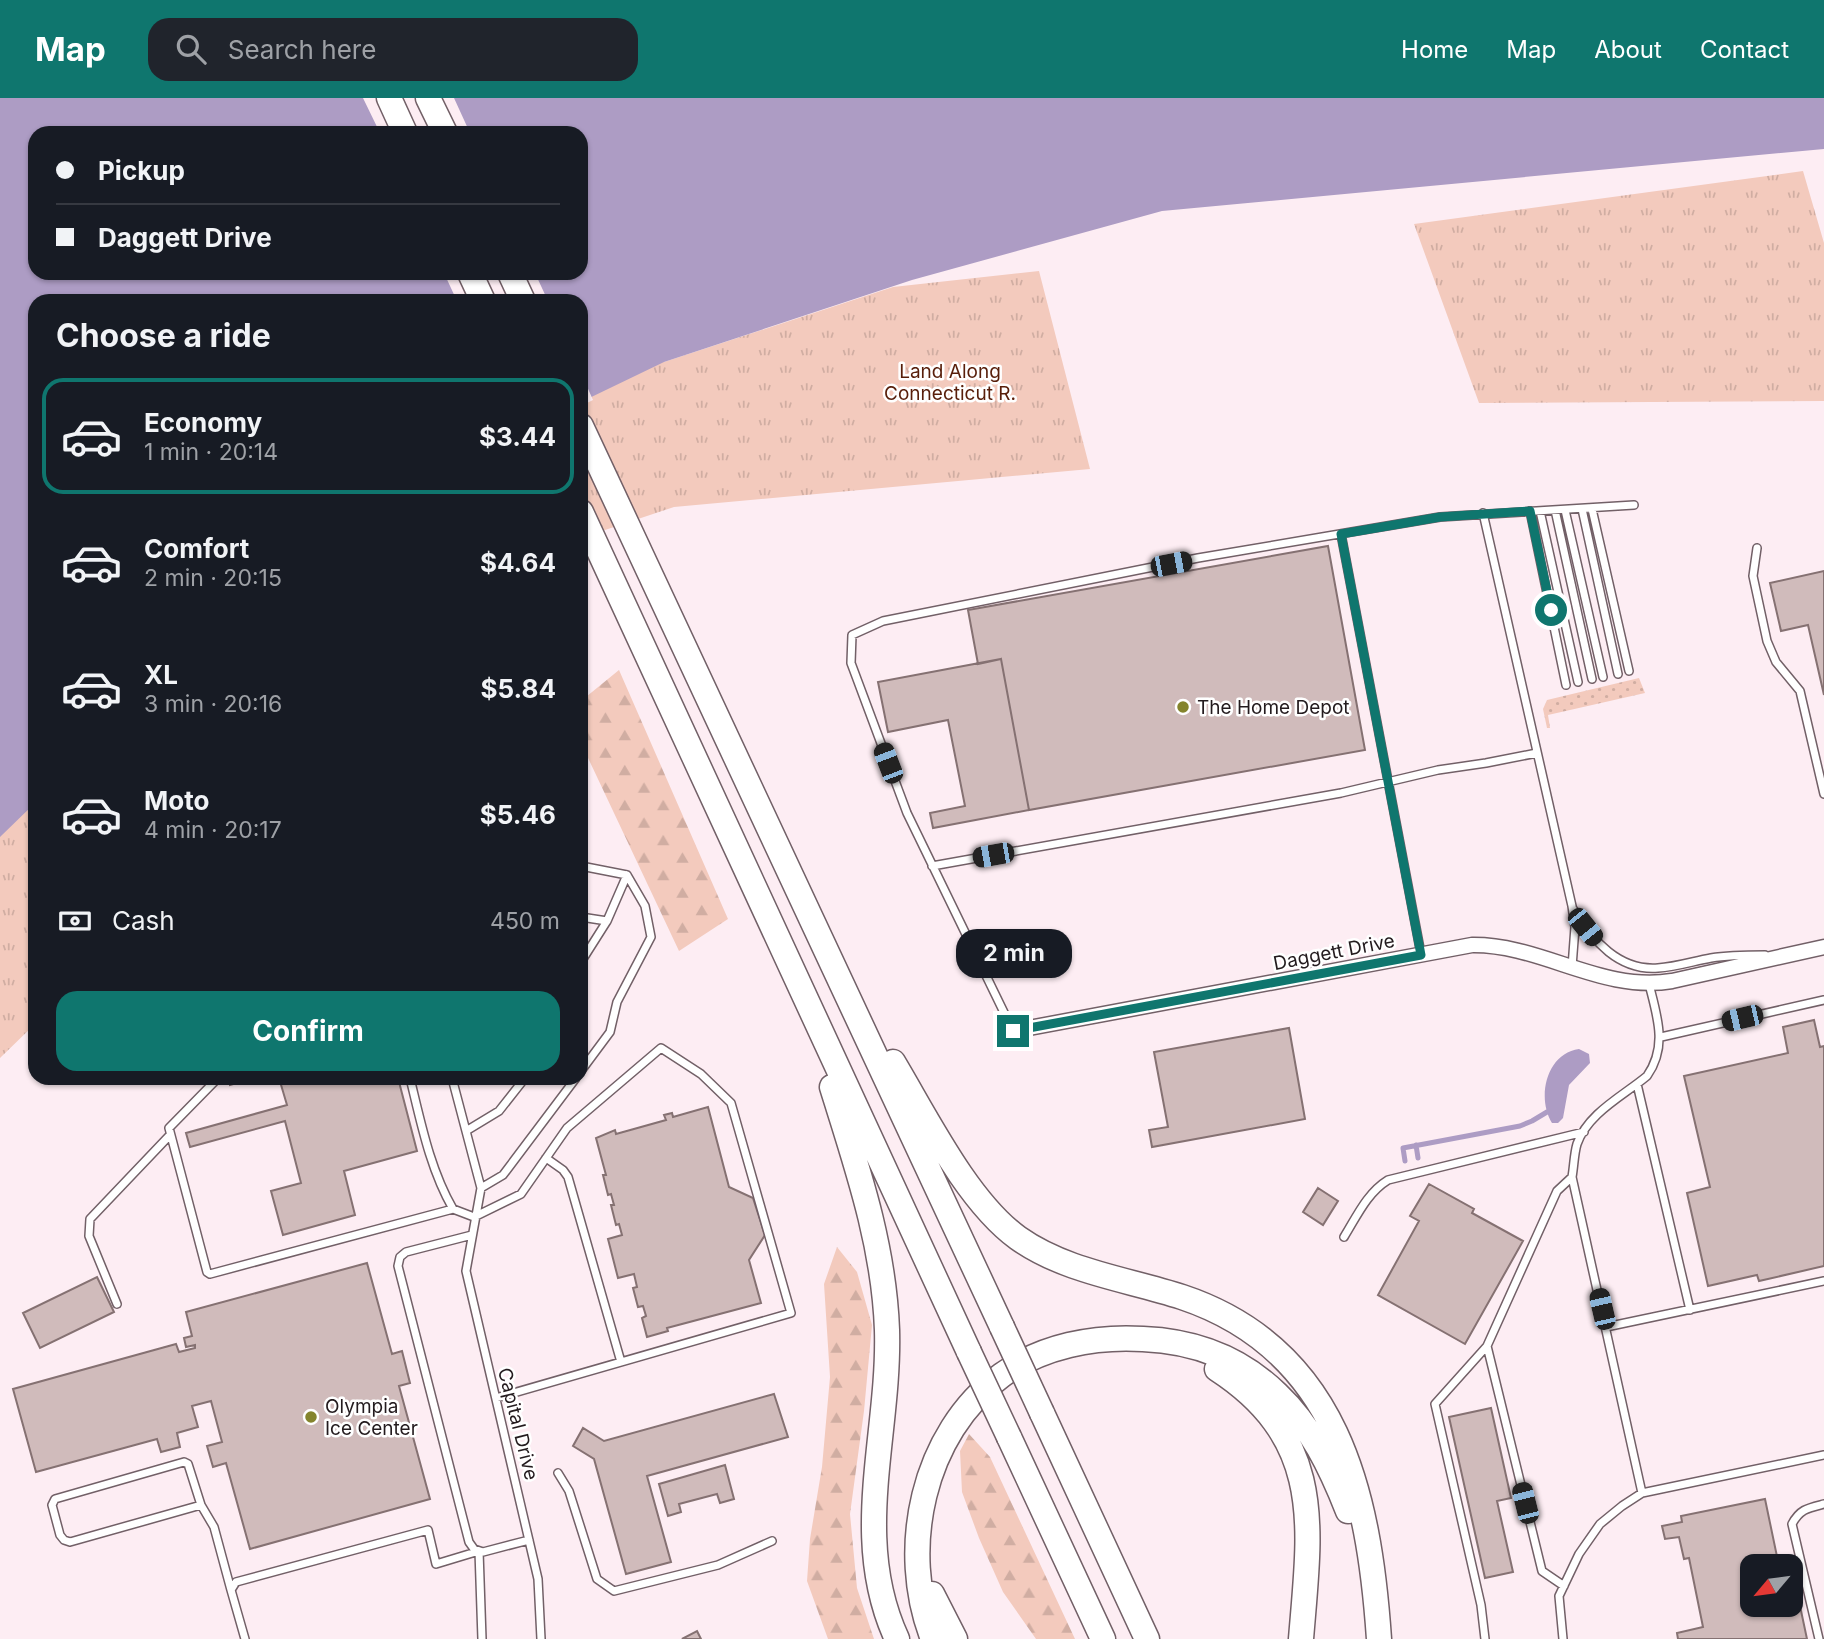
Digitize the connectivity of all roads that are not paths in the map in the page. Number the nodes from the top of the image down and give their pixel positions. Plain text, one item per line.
1 (389, 98) edge
2 (428, 98) edge
3 (402, 126) edge
4 (442, 126) edge
5 (588, 441) edge
6 (1634, 505) dead end
7 (1582, 509) junction
8 (1592, 509) junction
9 (1555, 510) junction
10 (1565, 510) junction
11 (1530, 511) junction
12 (1540, 511) junction
13 (1483, 513) junction
14 (588, 527) edge
15 (1341, 534) junction
16 (1758, 548) dead end
17 (1629, 671) dead end
18 (1618, 674) dead end
19 (1603, 677) dead end
20 (1592, 679) dead end
21 (1577, 682) dead end
22 (1566, 685) dead end
23 (1537, 753) junction
24 (1389, 780) junction
25 (1824, 794) edge
26 (932, 866) junction
27 (588, 867) edge
28 (627, 875) junction
29 (1572, 906) junction
30 (588, 918) edge
31 (607, 921) junction
32 (1821, 947) edge
33 (588, 951) edge
34 (828, 953) junction
35 (1421, 955) junction
36 (1572, 968) junction
37 (798, 983) junction
38 (1649, 984) junction
39 (1824, 1000) edge
40 (1013, 1031) joint
41 (1661, 1037) junction
42 (588, 1062) edge
43 (1637, 1084) junction
44 (211, 1085) edge
45 (412, 1085) edge
46 (454, 1085) edge
47 (519, 1085) edge
48 (571, 1085) edge
49 (466, 1131) junction
50 (1584, 1132) junction
51 (170, 1135) junction
52 (546, 1158) junction
53 (1572, 1177) junction
54 (481, 1188) junction
55 (453, 1209) junction
56 (474, 1217) junction
57 (472, 1235) junction
58 (1344, 1237) dead end
59 (1824, 1281) edge
60 (117, 1304) dead end
61 (1690, 1310) junction
62 (1606, 1327) junction
63 (1117, 1338) junction
64 (1487, 1346) junction
65 (621, 1362) junction
66 (496, 1398) junction
67 (1824, 1455) edge
68 (935, 1463) junction
69 (558, 1473) dead end
70 (1642, 1493) junction
71 (1824, 1504) edge
72 (201, 1505) junction
73 (529, 1540) junction
74 (772, 1541) dead end
75 (479, 1551) junction
76 (1564, 1586) junction
77 (231, 1590) junction
78 (245, 1639) edge
79 (482, 1639) edge
80 (541, 1639) edge
81 (897, 1639) edge
82 (933, 1639) edge
83 (954, 1639) edge
84 (1103, 1639) edge
85 (1147, 1639) edge
86 (1301, 1639) edge
87 (1378, 1639) edge
88 (1485, 1639) edge
89 (1563, 1639) edge
90 (1819, 1639) edge

1 - 3 highway
2 - 4 highway
5 - 34 highway
6 - 8 lane
7 - 8 lane
7 - 10 lane
7 - 18 lane
8 - 17 lane
9 - 10 lane
9 - 12 lane
9 - 20 lane
10 - 19 lane
11 - 12 lane
11 - 13 lane
11 - 22 lane
12 - 21 lane
13 - 15 lane
13 - 23 lane
14 - 37 highway
15 - 24 lane
15 - 26 lane
16 - 25 lane
23 - 24 lane
23 - 29 lane
24 - 26 lane
24 - 35 lane
26 - 40 lane
27 - 28 lane
28 - 31 lane
28 - 42 lane
29 - 32 lane
29 - 36 lane
30 - 31 lane
31 - 33 lane
32 - 38 street, Daggett Drive
34 - 85 highway, bridge
34 - 87 highway
35 - 36 street, Daggett Drive
35 - 40 street, Daggett Drive
36 - 38 street, Daggett Drive
37 - 81 highway
37 - 84 highway, bridge
38 - 41 lane
39 - 41 lane
41 - 43 lane
43 - 50 lane
43 - 61 lane
44 - 51 lane
45 - 55 lane
46 - 49 lane
47 - 49 lane
48 - 54 lane
49 - 54 lane
50 - 53 lane
50 - 58 lane
51 - 55 lane
51 - 60 lane
52 - 56 lane
52 - 65 lane
52 - 65 lane
53 - 62 lane
53 - 64 lane
54 - 56 lane, Capital Drive
55 - 56 lane
56 - 57 lane, Capital Drive
57 - 66 lane, Capital Drive
57 - 75 lane
59 - 61 lane
61 - 62 lane
62 - 70 lane
63 - 68 highway
63 - 86 highway
63 - 87 highway
64 - 76 lane
64 - 88 lane
65 - 66 lane
66 - 73 lane, Capital Drive
67 - 70 lane
68 - 82 highway
68 - 83 highway
69 - 74 lane
70 - 76 lane
71 - 90 lane
72 - 72 lane
72 - 77 lane
73 - 75 lane
73 - 80 lane, Capital Drive
75 - 77 lane
75 - 79 lane
76 - 89 lane
77 - 78 lane

